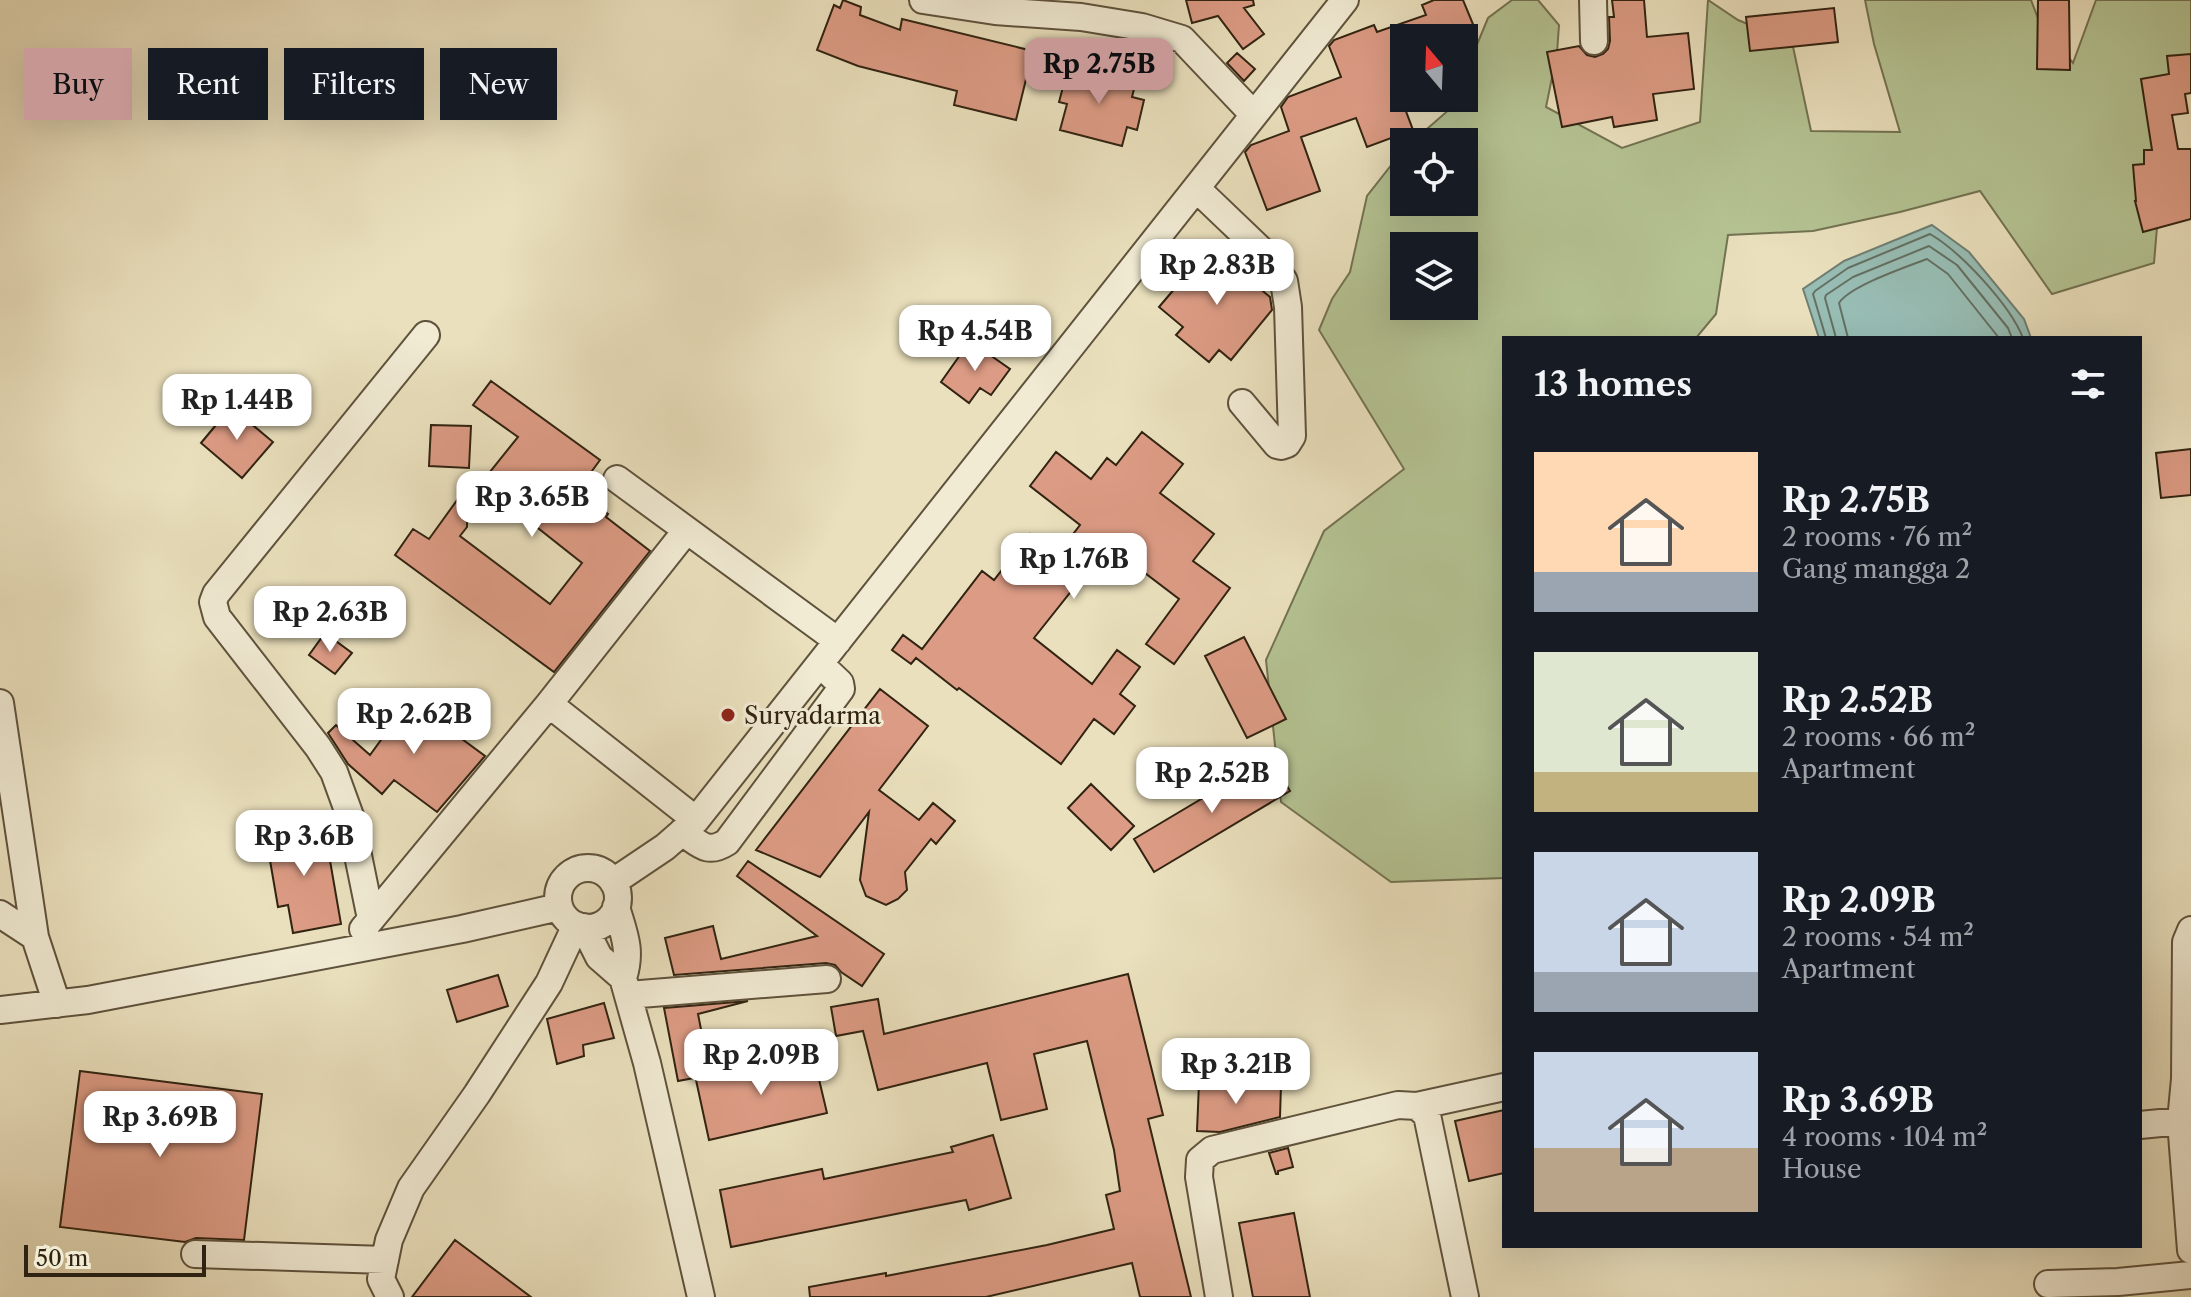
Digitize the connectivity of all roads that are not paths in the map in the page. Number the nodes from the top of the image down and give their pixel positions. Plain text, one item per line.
1 (923, 0) edge
2 (1345, 0) edge
3 (1593, 0) edge
4 (1594, 41) dead end
5 (1254, 115) junction
6 (1197, 189) junction
7 (426, 335) dead end
8 (1242, 403) dead end
9 (617, 479) dead end
10 (686, 531) junction
11 (838, 641) junction
12 (820, 664) junction
13 (0, 703) edge
14 (549, 704) junction
15 (689, 826) junction
16 (615, 894) junction
17 (0, 914) edge
18 (371, 919) junction
19 (573, 920) junction
20 (2191, 930) edge
21 (35, 937) junction
22 (343, 953) junction
23 (2189, 970) edge
24 (827, 979) dead end
25 (625, 986) junction
26 (57, 1004) junction
27 (0, 1010) edge
28 (1502, 1087) edge
29 (1417, 1106) junction
30 (2181, 1121) junction
31 (2142, 1125) edge
32 (2191, 1250) edge
33 (195, 1254) dead end
34 (2191, 1275) edge
35 (385, 1283) edge
36 (2048, 1284) dead end
37 (701, 1297) edge
38 (1219, 1297) edge
39 (1465, 1297) edge

1 - 5 street
2 - 5 street
3 - 4 street
5 - 6 street
6 - 8 street
6 - 11 street
7 - 18 street
9 - 10 street
10 - 11 street
10 - 14 street
11 - 12 street
12 - 15 street
12 - 15 street
13 - 21 street
14 - 15 street
14 - 18 street
15 - 16 street
16 - 19 street
16 - 19 street
16 - 25 street
17 - 21 street
18 - 22 street
19 - 22 street
19 - 25 street
19 - 35 street
20 - 23 street
21 - 26 street
22 - 26 street
23 - 30 street
24 - 25 street
25 - 37 street
26 - 27 street
28 - 29 street
29 - 38 street
29 - 39 street
30 - 31 street
30 - 32 street
33 - 35 street
34 - 36 street

